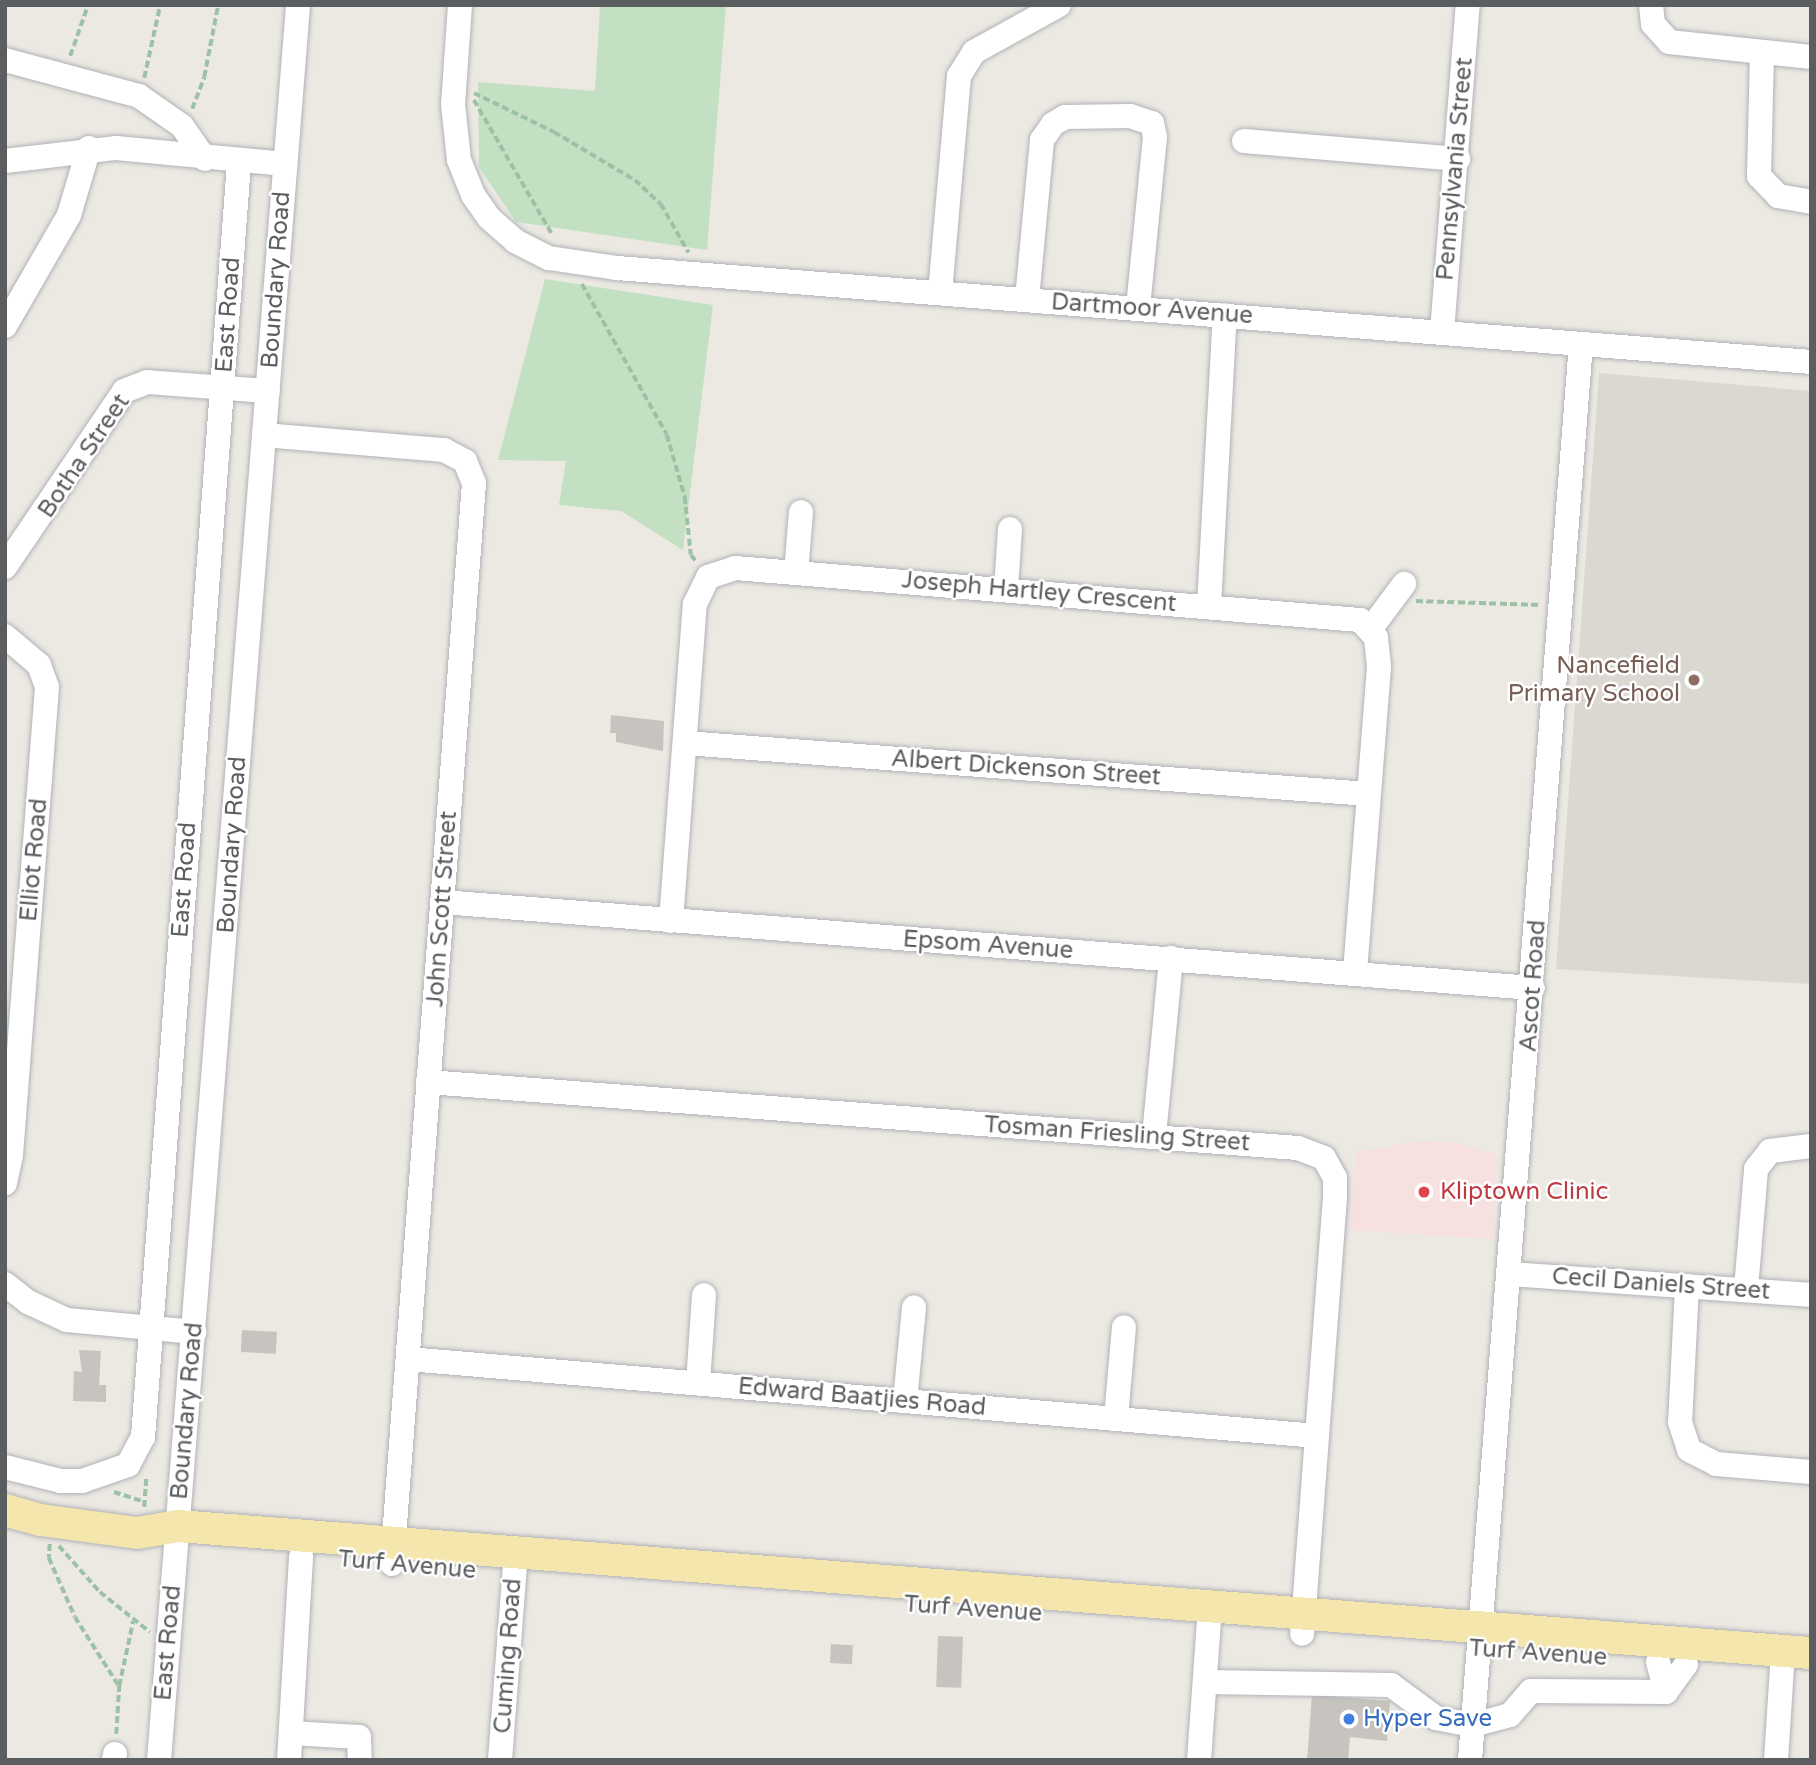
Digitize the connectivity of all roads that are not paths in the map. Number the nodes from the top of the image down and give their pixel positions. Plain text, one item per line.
1 (298, 5) edge
2 (460, 5) edge
3 (1059, 5) edge
4 (1468, 5) edge
5 (1651, 5) edge
6 (1762, 53) junction
7 (1811, 57) edge
8 (5, 60) edge
9 (1244, 141) dead end
10 (89, 148) junction
11 (205, 159) junction
12 (1458, 159) junction
13 (5, 161) edge
14 (239, 163) junction
15 (285, 164) junction
16 (1811, 202) edge
17 (940, 293) junction
18 (1027, 299) junction
19 (1138, 308) junction
20 (1225, 315) junction
21 (5, 326) edge
22 (1442, 332) junction
23 (1581, 344) junction
24 (1811, 362) edge
25 (222, 388) junction
26 (268, 391) junction
27 (264, 435) junction
28 (801, 512) dead end
29 (1010, 529) dead end
30 (5, 567) edge
31 (796, 573) junction
32 (1006, 589) junction
33 (1397, 592) road end
34 (1209, 606) junction
35 (1371, 627) junction
36 (5, 636) edge
37 (685, 743) junction
38 (1368, 794) junction
39 (442, 902) junction
40 (671, 921) junction
41 (15, 946) edge
42 (1171, 958) junction
43 (1354, 972) junction
44 (1533, 988) junction
45 (428, 1082) junction
46 (1154, 1136) junction
47 (1811, 1146) edge
48 (5, 1183) edge
49 (1511, 1274) junction
50 (5, 1284) edge
51 (1687, 1286) junction
52 (1746, 1289) junction
53 (704, 1295) dead end
54 (1811, 1295) edge
55 (914, 1307) dead end
56 (1124, 1327) dead end
57 (149, 1329) junction
58 (194, 1332) junction
59 (408, 1359) junction
60 (698, 1383) junction
61 (905, 1401) junction
62 (1116, 1419) junction
63 (1317, 1436) junction
64 (5, 1467) edge
65 (1811, 1472) edge
66 (5, 1510) edge
67 (177, 1536) junction
68 (393, 1553) junction
69 (301, 1556) junction
70 (516, 1563) junction
71 (1210, 1617) junction
72 (1303, 1624) junction
73 (1481, 1638) junction
74 (1796, 1663) edge
75 (1670, 1673) junction
76 (1205, 1682) junction
77 (1474, 1725) junction
78 (291, 1733) junction
79 (159, 1760) edge
80 (289, 1760) edge
81 (360, 1760) edge
82 (500, 1760) edge
83 (1199, 1760) edge
84 (1470, 1760) edge
85 (1776, 1760) edge

1 - 15 street, Boundary Road
2 - 17 street, Dartmoor Avenue
3 - 17 street
4 - 12 street, Pennsylvania Street
5 - 6 street
6 - 7 street
6 - 16 street
8 - 11 street
9 - 12 street
10 - 11 street, Boundary Road
10 - 13 street, Boundary Road
10 - 21 street
11 - 14 street, Boundary Road
12 - 22 street, Pennsylvania Street
14 - 15 street, Boundary Road
14 - 25 street, East Road
15 - 26 street, Boundary Road
17 - 18 street, Dartmoor Avenue
18 - 19 street, Dartmoor Avenue
18 - 19 street
19 - 20 street, Dartmoor Avenue
20 - 22 street, Dartmoor Avenue
20 - 34 street
22 - 23 street, Dartmoor Avenue
23 - 24 street, Dartmoor Avenue
23 - 44 street, Ascot Road
25 - 26 street, Botha Street
25 - 30 street, Botha Street
25 - 57 street, East Road
26 - 27 street, Boundary Road
27 - 39 street, John Scott Street
27 - 58 street, Boundary Road
28 - 31 street
29 - 32 street
31 - 32 street, Joseph Hartley Crescent
31 - 37 street, Joseph Hartley Crescent
32 - 34 street, Joseph Hartley Crescent
33 - 35 street
34 - 35 street, Joseph Hartley Crescent
35 - 38 street
36 - 41 street, Elliot Road
37 - 38 street, Albert Dickenson Street
37 - 40 street
38 - 43 street
39 - 40 street, Epsom Avenue
39 - 45 street, John Scott Street
40 - 42 street, Epsom Avenue
41 - 48 street, Elliot Road
42 - 43 street, Epsom Avenue
42 - 46 street
43 - 44 street, Epsom Avenue
44 - 49 street, Ascot Road
45 - 46 street, Tosman Friesling Street
45 - 59 street, John Scott Street
46 - 63 street, Tosman Friesling Street
47 - 52 street
49 - 51 street, Cecil Daniels Street
49 - 73 street, Ascot Road
50 - 57 street
51 - 52 street, Cecil Daniels Street
51 - 65 street
52 - 54 street, Cecil Daniels Street
53 - 60 street
55 - 61 street
56 - 62 street
57 - 58 street
57 - 64 street, East Road
58 - 67 street, Boundary Road
59 - 60 street, Edward Baatjies Road
59 - 68 street, John Scott Street
60 - 61 street, Edward Baatjies Road
61 - 62 street, Edward Baatjies Road
62 - 63 street, Edward Baatjies Road
63 - 72 street, Tosman Friesling Street
66 - 67 main road, Turf Avenue
67 - 68 main road, Turf Avenue
67 - 69 main road, Turf Avenue
67 - 79 street, East Road
68 - 69 main road, Turf Avenue
68 - 70 main road, Turf Avenue
69 - 78 street
70 - 71 main road, Turf Avenue
70 - 82 street, Cuming Road
71 - 72 main road, Turf Avenue
71 - 76 street
72 - 73 main road, Turf Avenue
73 - 74 main road, Turf Avenue
73 - 75 main road, Turf Avenue
73 - 77 street, Ascot Road
74 - 75 main road, Turf Avenue
74 - 85 street
75 - 77 street
76 - 77 street
76 - 83 street
77 - 84 street, Ascot Road
78 - 80 street
78 - 81 street

